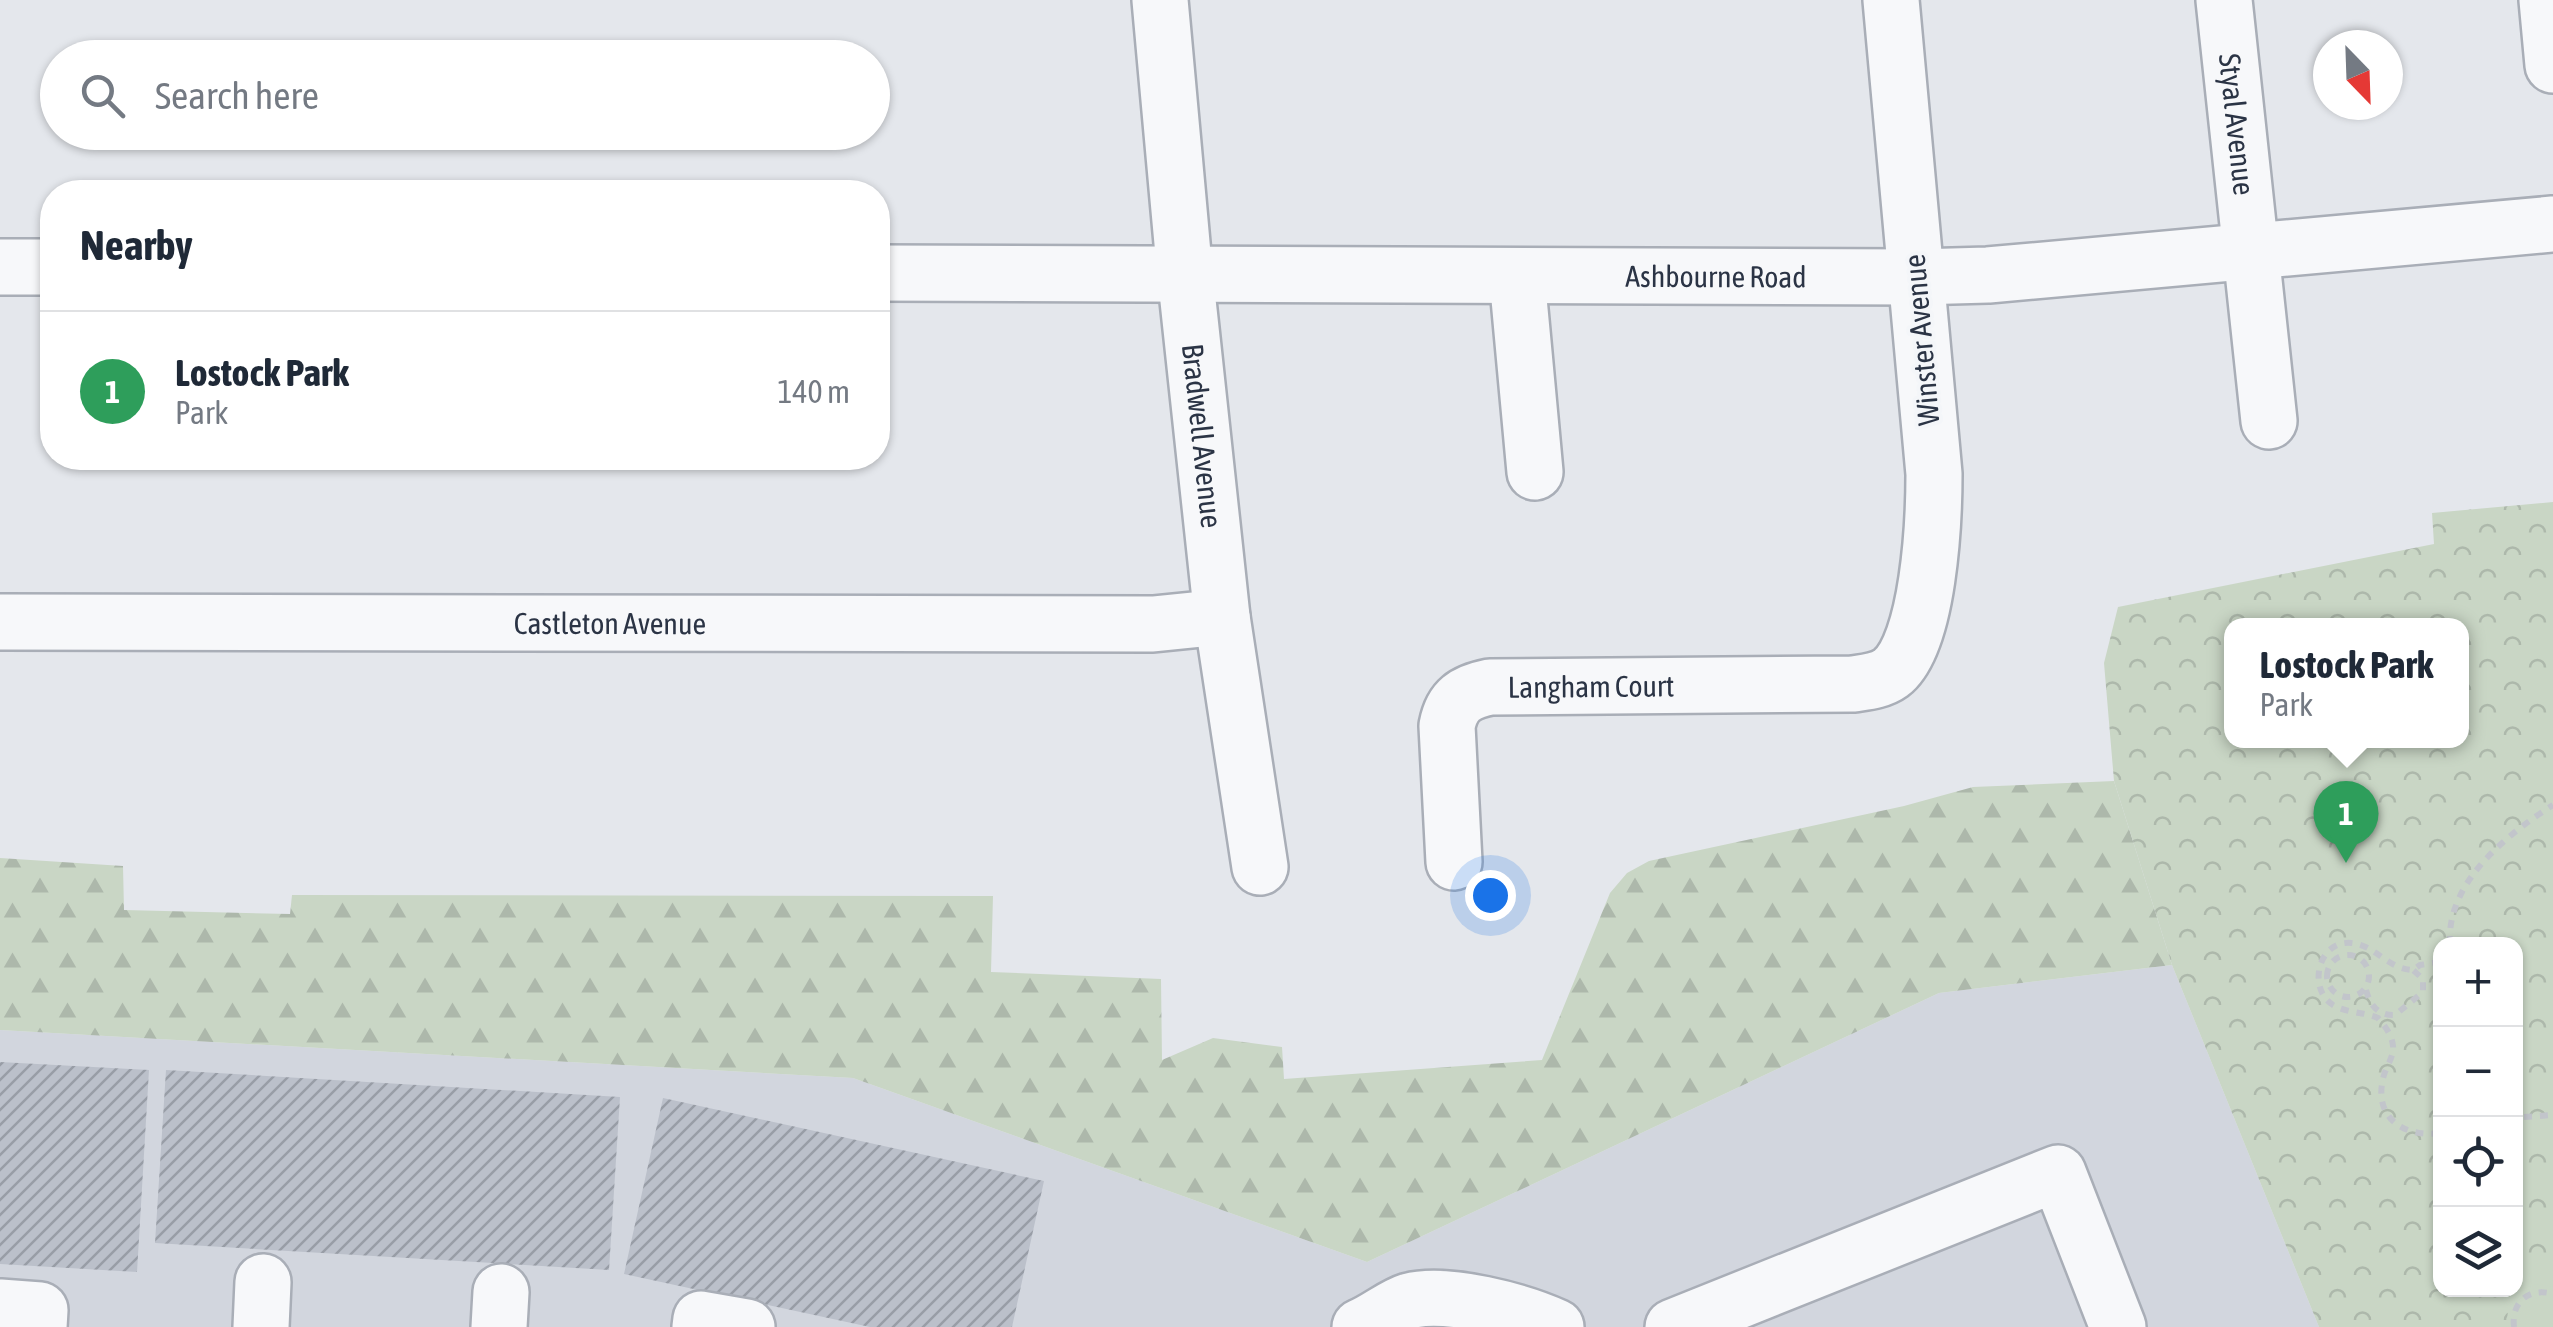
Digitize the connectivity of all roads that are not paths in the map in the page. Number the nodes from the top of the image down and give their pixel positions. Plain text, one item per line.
1 (1160, 0) edge
2 (1891, 0) edge
3 (2224, 0) edge
4 (2547, 0) edge
5 (2553, 65) edge
6 (2553, 224) edge
7 (2249, 250) junction
8 (0, 267) edge
9 (40, 268) edge
10 (890, 273) edge
11 (1185, 276) junction
12 (1517, 277) junction
13 (1917, 278) junction
14 (2269, 421) dead end
15 (1535, 472) dead end
16 (1222, 616) junction
17 (0, 622) edge
18 (1892, 672) joint
19 (1454, 862) dead end
20 (1260, 866) dead end
21 (0, 1307) edge
22 (1381, 1324) edge
23 (39, 1327) edge
24 (700, 1327) edge
25 (747, 1327) edge
26 (1556, 1327) edge
27 (1673, 1327) edge
28 (2118, 1327) edge

1 - 11 street, Bradwell Avenue
2 - 13 street, Winster Avenue
3 - 7 street, Styal Avenue
4 - 5 street
6 - 7 street, Ashbourne Road
7 - 13 street, Ashbourne Road
7 - 14 street, Styal Avenue
8 - 9 street
10 - 11 street, Ashbourne Road
11 - 12 street, Ashbourne Road
11 - 16 street, Bradwell Avenue
12 - 13 street, Ashbourne Road
12 - 15 street
13 - 18 street, Winster Avenue
16 - 17 street, Castleton Avenue
16 - 20 street, Bradwell Avenue
18 - 19 street, Langham Court
21 - 23 street
22 - 26 street
24 - 25 street
27 - 28 street

